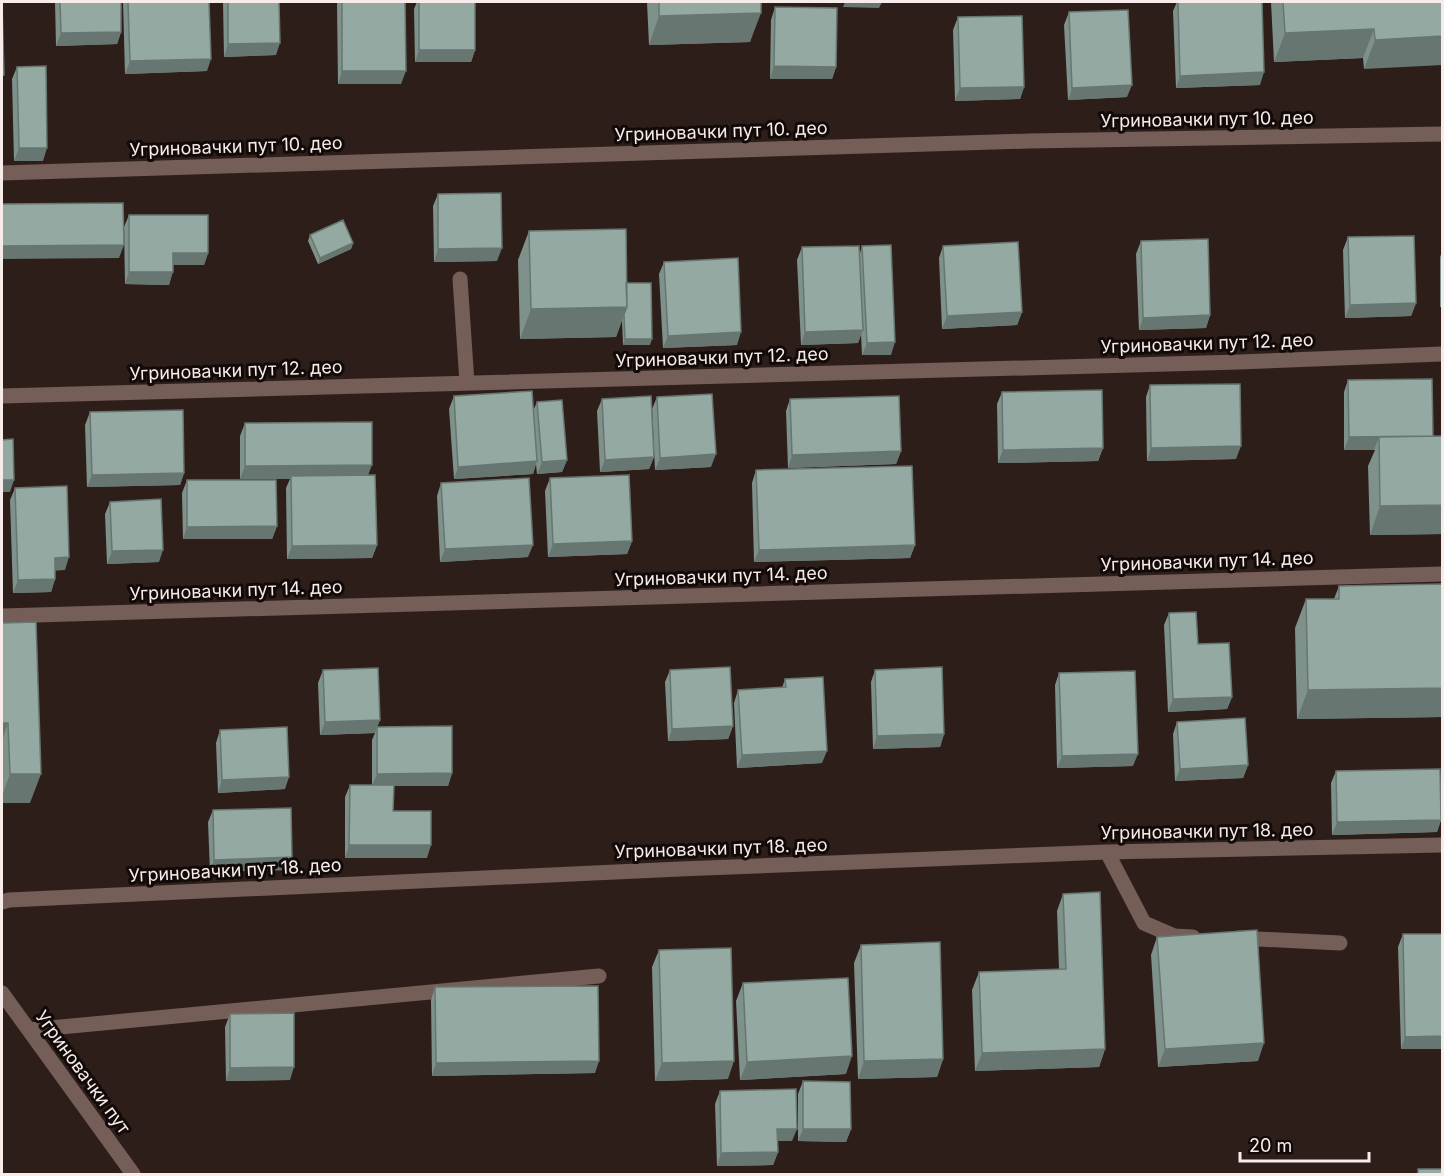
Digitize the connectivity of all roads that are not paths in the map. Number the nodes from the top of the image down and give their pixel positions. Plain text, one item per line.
1 (1443, 134) edge
2 (2, 173) edge
3 (460, 279) dead end
4 (1443, 354) edge
5 (466, 383) junction
6 (2, 396) edge
7 (1443, 574) edge
8 (2, 616) edge
9 (1443, 844) edge
10 (1107, 852) junction
11 (2, 902) edge
12 (1340, 943) dead end
13 (599, 976) dead end
14 (2, 993) edge
15 (28, 1030) junction
16 (133, 1174) edge

1 - 2 street, Угриновачки пут 10. део
3 - 5 street
4 - 5 street, Угриновачки пут 12. део
5 - 6 street, Угриновачки пут 12. део
7 - 8 street, Угриновачки пут 14. део
9 - 10 street, Угриновачки пут 18. део
10 - 11 street, Угриновачки пут 18. део
10 - 12 street
13 - 15 street
14 - 15 street, Угриновачки пут
15 - 16 street, Угриновачки пут

